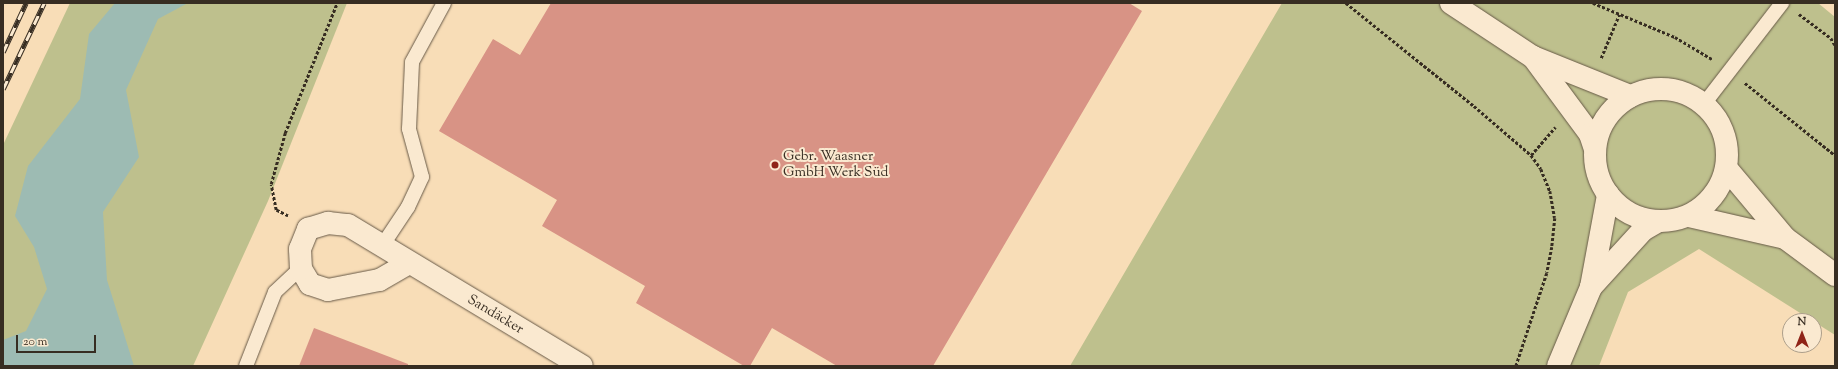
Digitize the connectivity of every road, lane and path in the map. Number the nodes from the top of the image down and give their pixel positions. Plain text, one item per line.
1 (337, 3) edge
2 (444, 3) edge
3 (1346, 3) edge
4 (1451, 3) edge
5 (1782, 3) edge
6 (1795, 12) dead end
7 (1835, 45) edge
8 (1534, 57) junction
9 (1630, 96) junction
10 (1704, 104) junction
11 (1595, 149) junction
12 (1727, 169) junction
13 (1608, 195) junction
14 (1689, 216) junction
15 (1657, 222) junction
16 (308, 229) junction
17 (1785, 238) junction
18 (382, 246) junction
19 (409, 263) junction
20 (301, 268) junction
21 (1835, 275) edge
22 (1592, 287) junction
23 (246, 366) edge
24 (582, 366) edge
25 (1516, 366) edge
26 (1558, 366) edge

1 - 16 path
2 - 18 lane
3 - 25 path
4 - 8 main road
5 - 10 lane
6 - 7 path
8 - 9 main road
8 - 11 main road
9 - 10 main road
9 - 11 main road
10 - 12 main road
11 - 13 main road
12 - 14 main road
12 - 17 main road
13 - 15 main road
13 - 22 main road
14 - 15 main road
14 - 17 main road
15 - 22 main road
16 - 18 main road, Sandäcker
16 - 20 main road
17 - 21 main road
18 - 19 main road, Sandäcker
19 - 20 main road
19 - 24 main road, Sandäcker
20 - 23 lane
22 - 26 main road

